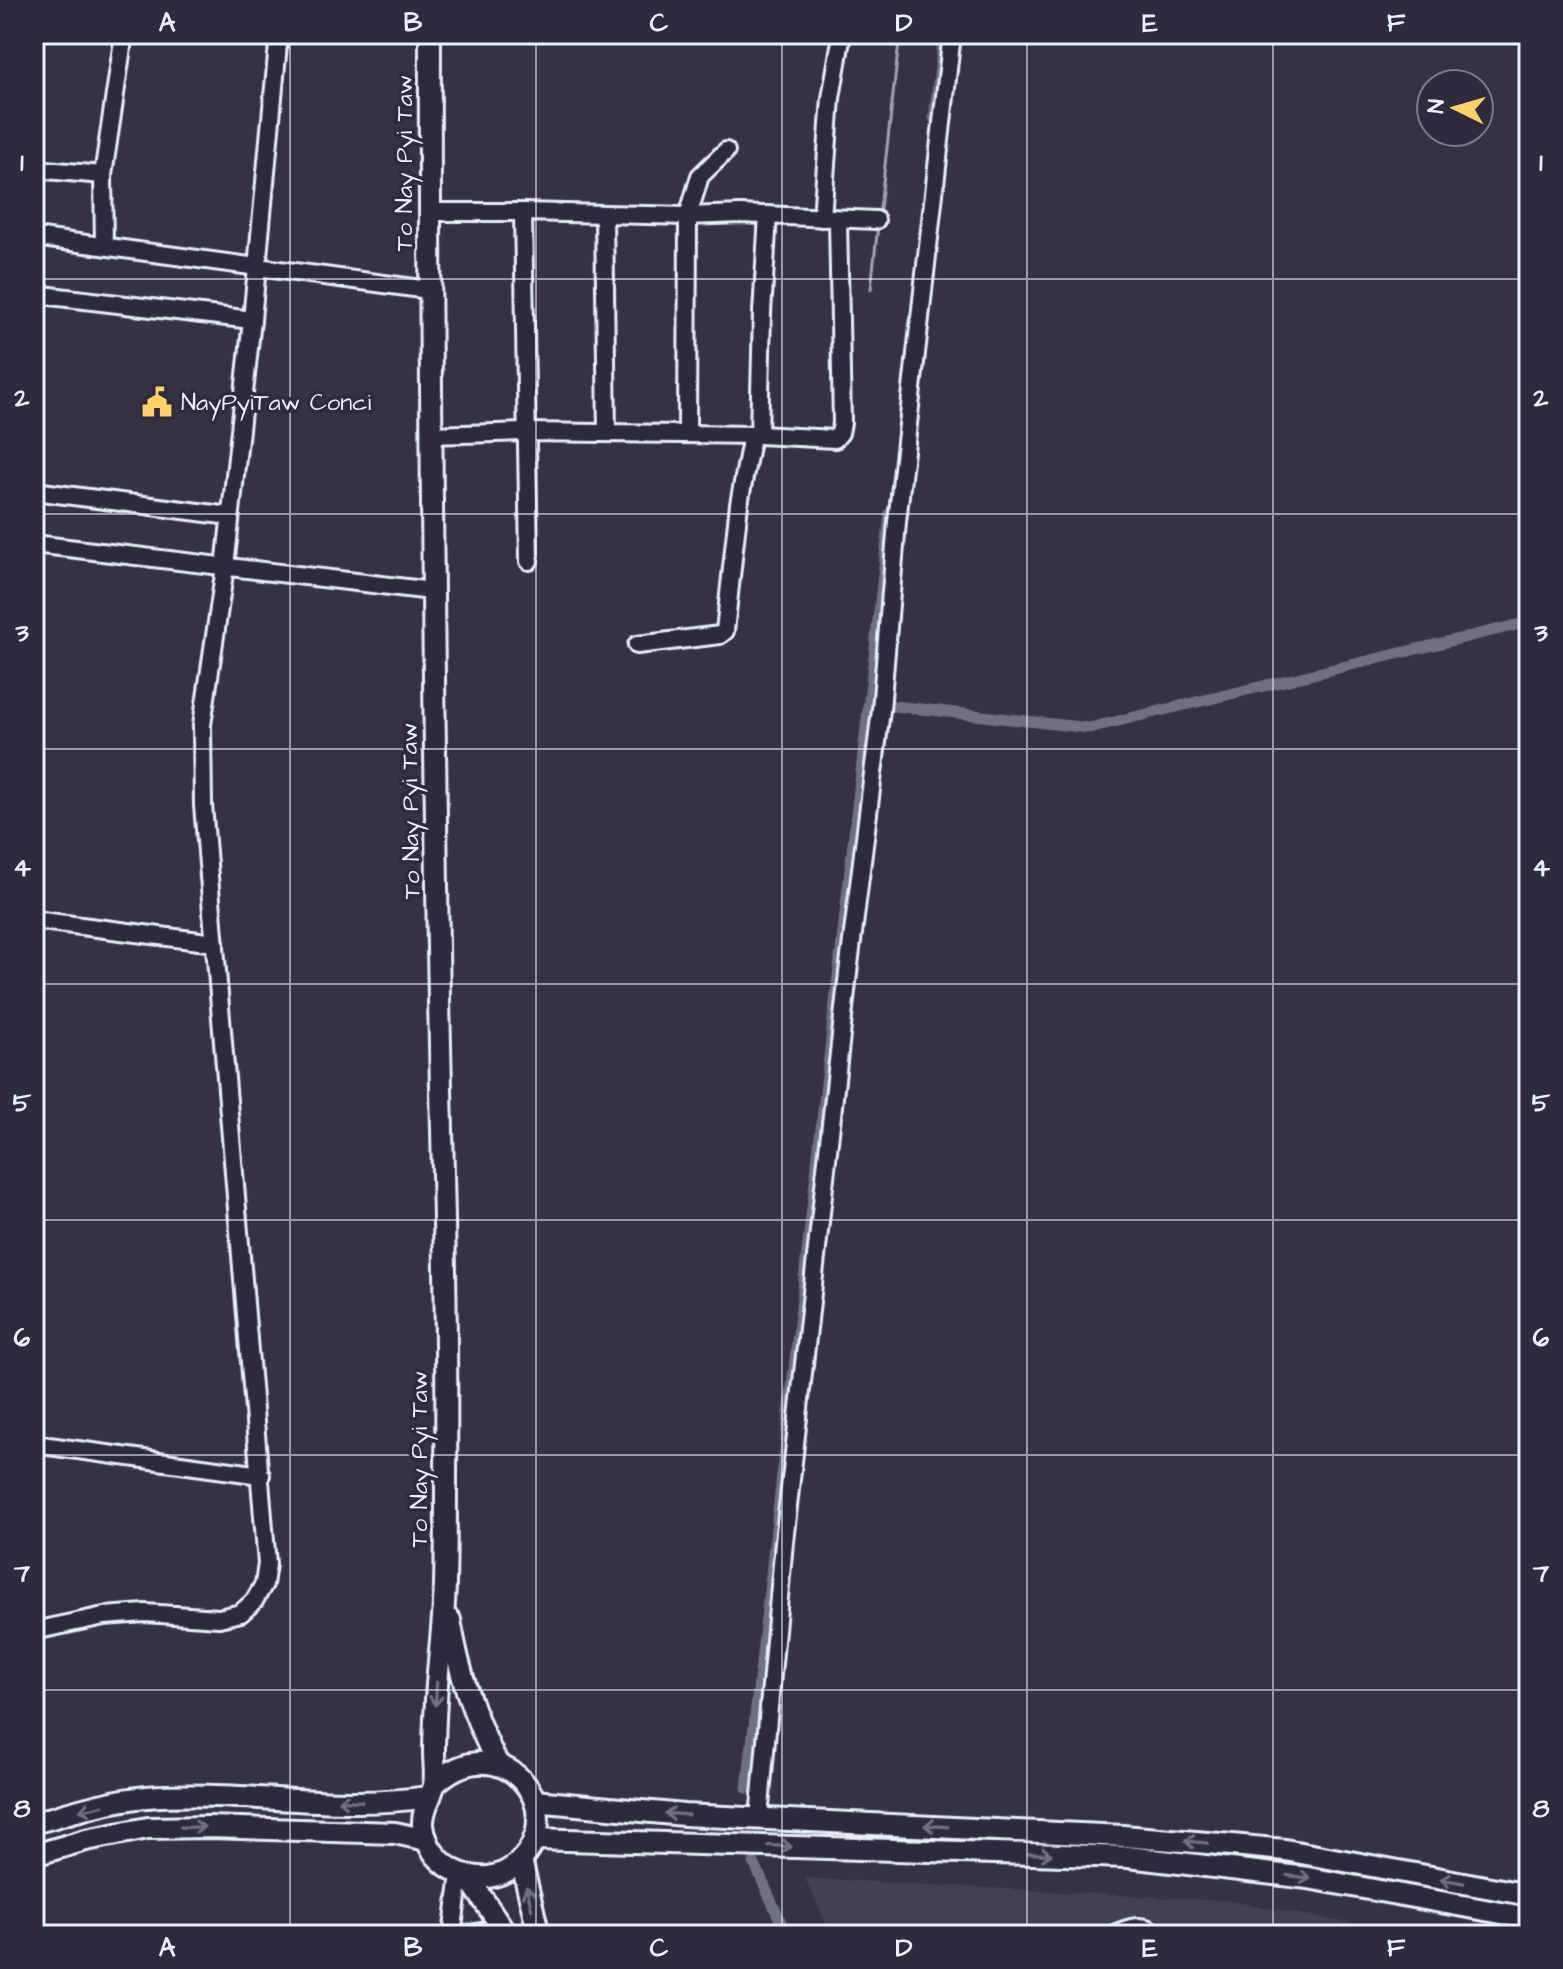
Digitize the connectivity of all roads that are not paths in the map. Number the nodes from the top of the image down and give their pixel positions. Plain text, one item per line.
1 (124, 34) edge
2 (279, 34) edge
3 (430, 34) edge
4 (842, 34) edge
5 (952, 34) edge
6 (726, 151) dead end
7 (34, 169) edge
8 (103, 175) junction
9 (430, 212) junction
10 (523, 212) junction
11 (604, 215) junction
12 (768, 215) junction
13 (688, 216) junction
14 (830, 218) junction
15 (876, 220) dead end
16 (34, 237) edge
17 (104, 246) junction
18 (258, 266) junction
19 (429, 290) junction
20 (34, 294) edge
21 (252, 320) junction
22 (525, 432) junction
23 (607, 433) junction
24 (687, 434) junction
25 (431, 435) junction
26 (755, 435) junction
27 (34, 491) edge
28 (230, 516) junction
29 (34, 544) edge
30 (529, 561) dead end
31 (225, 567) junction
32 (432, 591) junction
33 (637, 645) dead end
34 (34, 920) edge
35 (215, 943) junction
36 (34, 1444) edge
37 (261, 1475) junction
38 (445, 1588) junction
39 (34, 1631) edge
40 (498, 1765) junction
41 (431, 1791) junction
42 (535, 1801) junction
43 (759, 1818) junction
44 (34, 1823) edge
45 (534, 1839) junction
46 (427, 1840) junction
47 (34, 1855) edge
48 (521, 1860) junction
49 (464, 1875) junction
50 (1529, 1887) edge
51 (1529, 1895) edge
52 (1529, 1918) edge
53 (505, 1932) edge
54 (452, 1935) edge
55 (465, 1935) edge
56 (539, 1935) edge
57 (1112, 1935) edge
58 (1157, 1935) edge

1 - 8 street
2 - 18 street
3 - 9 main road, To Nay Pyi Taw
4 - 14 street
5 - 43 street
6 - 13 street
7 - 8 street
8 - 17 street
9 - 10 street
9 - 19 main road, To Nay Pyi Taw
10 - 11 street
10 - 22 street
11 - 13 street
11 - 23 street
12 - 13 street
12 - 14 street
12 - 26 street
13 - 24 street
14 - 15 street
14 - 26 street
16 - 17 street
17 - 18 street
18 - 19 street
18 - 21 street
19 - 25 main road, To Nay Pyi Taw
20 - 21 street
21 - 28 street
22 - 23 street
22 - 25 street
22 - 30 street
23 - 24 street
24 - 26 street
25 - 32 main road, To Nay Pyi Taw
26 - 33 street
27 - 28 street
28 - 31 street
29 - 31 street
31 - 32 street
31 - 35 street
32 - 38 main road, To Nay Pyi Taw
34 - 35 street
35 - 37 street
36 - 37 street
37 - 39 street
38 - 40 main road
38 -> 41 main road
40 - 41 main road
40 - 42 main road
41 -> 44 main road
41 - 46 main road
43 -> 42 main road
42 - 45 main road
51 -> 43 main road
45 - 48 main road
45 -> 52 main road
47 -> 46 main road
46 - 49 main road
48 - 49 main road
56 -> 48 main road
49 - 53 main road
49 - 54 street
50 - 51 street
53 - 55 street
57 - 58 street

